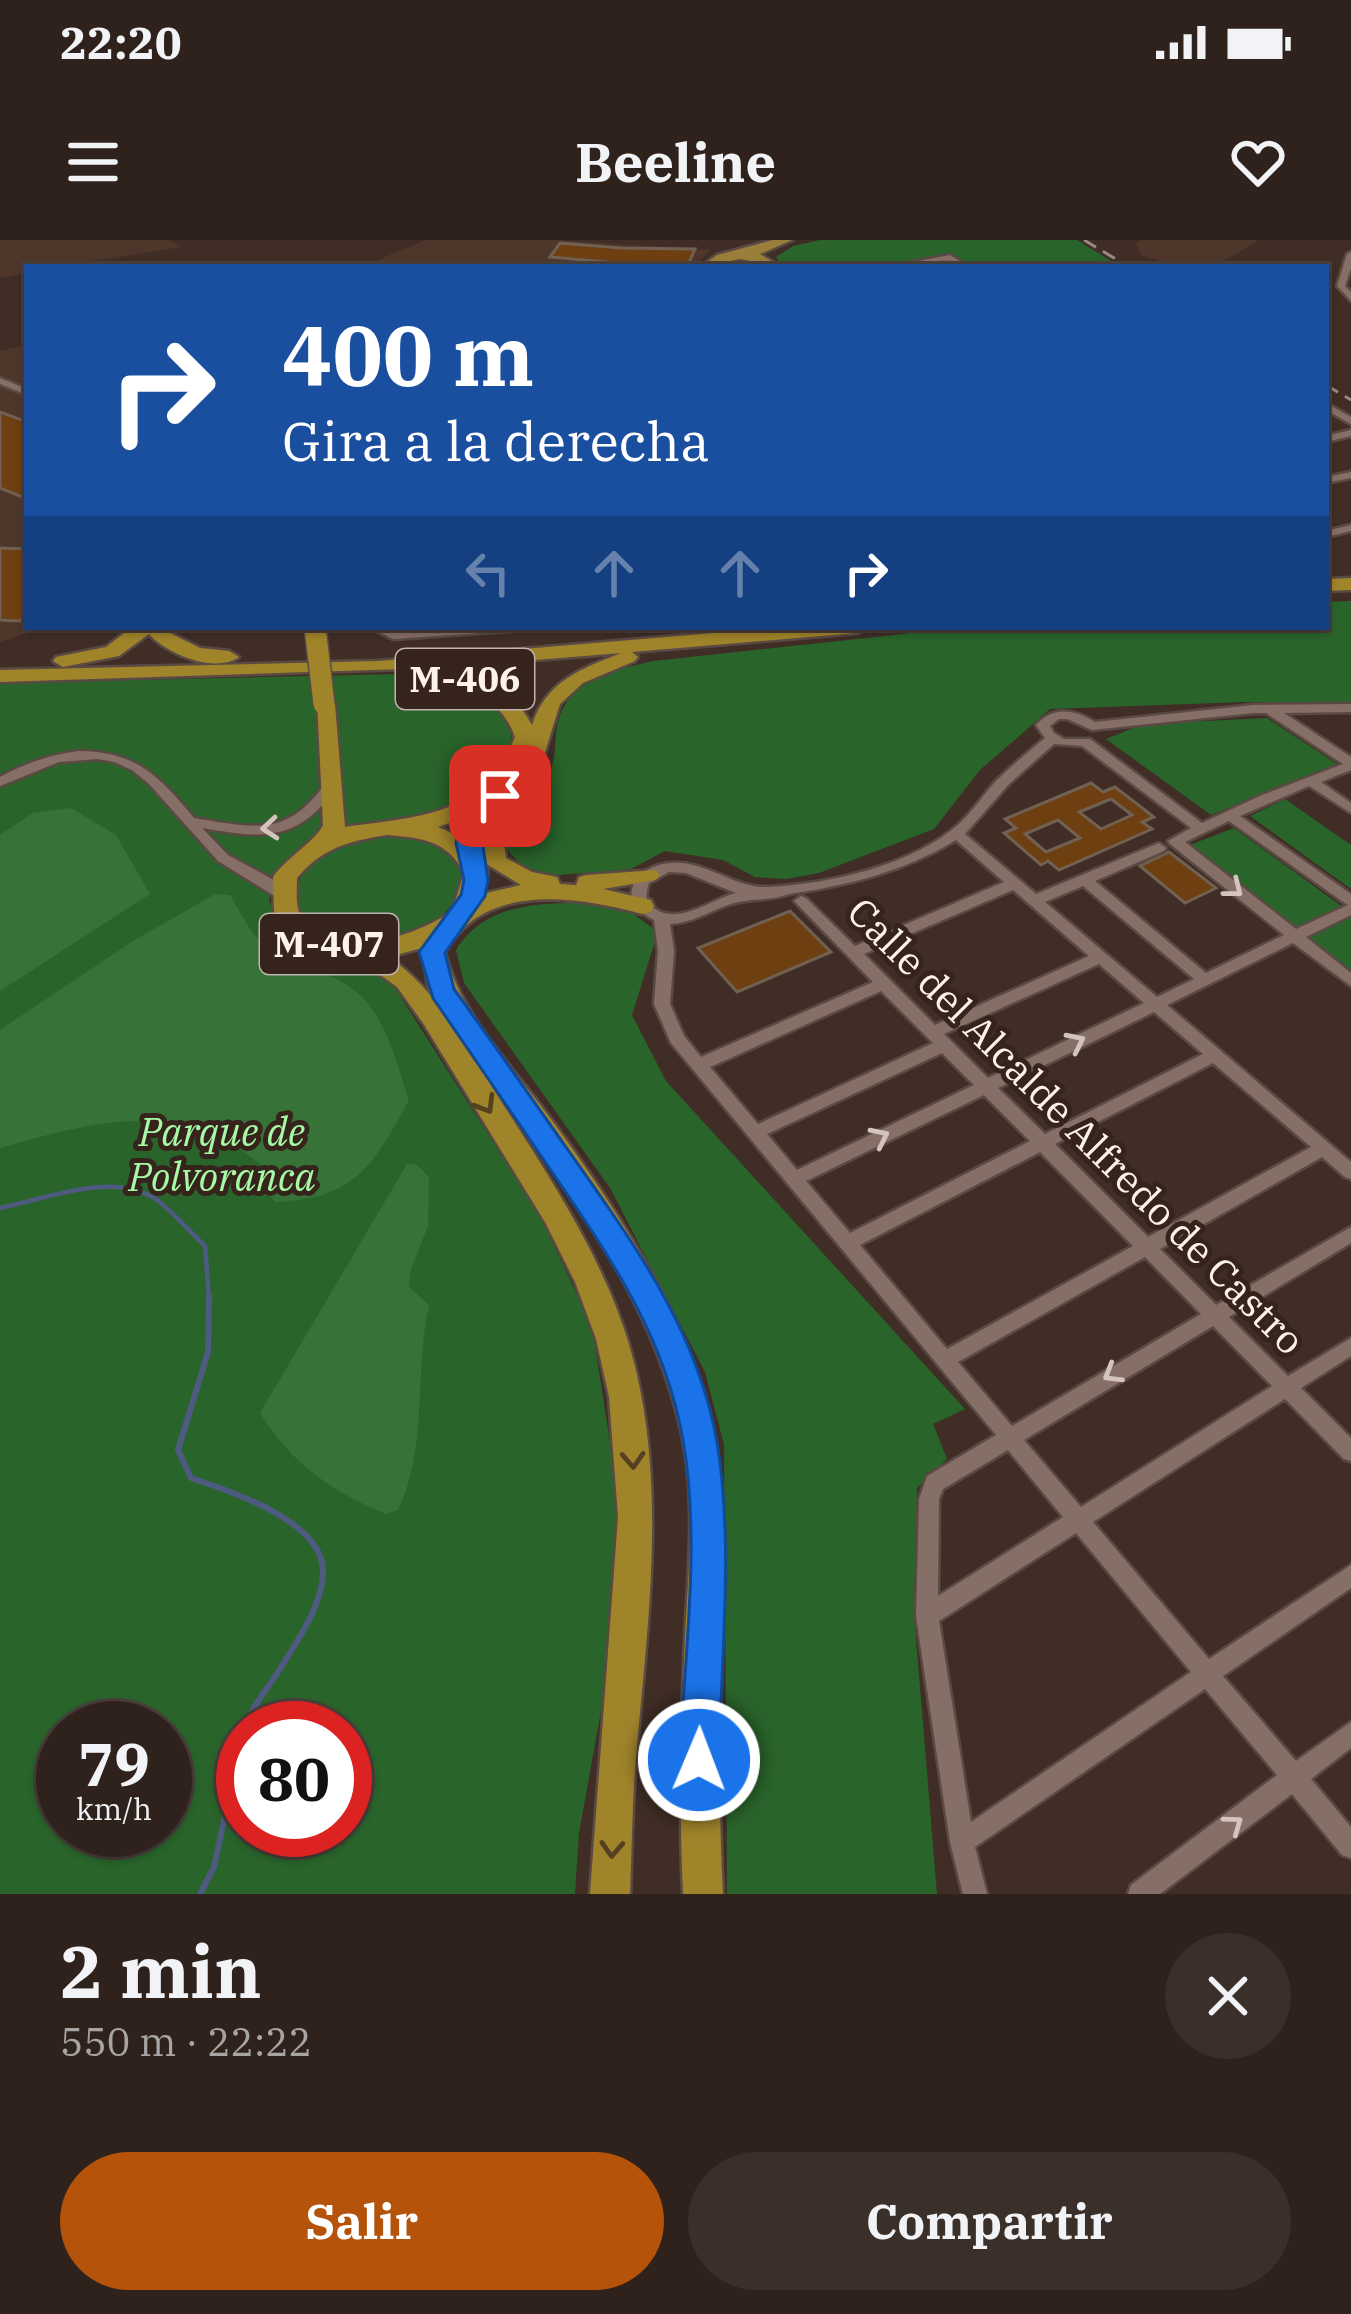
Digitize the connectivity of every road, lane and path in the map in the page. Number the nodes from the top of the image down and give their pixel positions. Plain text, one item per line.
1 (785, 240) edge
2 (797, 240) edge
3 (1351, 254) edge
4 (745, 255) junction
5 (711, 264) edge
6 (771, 264) edge
7 (911, 264) edge
8 (961, 264) edge
9 (1351, 298) edge
10 (142, 630) edge
11 (158, 630) edge
12 (315, 630) edge
13 (382, 630) edge
14 (467, 630) edge
15 (730, 630) edge
16 (826, 630) edge
17 (715, 641) junction
18 (377, 657) junction
19 (0, 664) edge
20 (211, 673) junction
21 (0, 676) edge
22 (1328, 708) junction
23 (1351, 708) edge
24 (1268, 709) junction
25 (1351, 723) edge
26 (1092, 726) junction
27 (1052, 739) junction
28 (1085, 742) junction
29 (1351, 764) edge
30 (530, 765) junction
31 (331, 780) junction
32 (1311, 781) junction
33 (0, 782) edge
34 (1351, 809) edge
35 (1233, 817) junction
36 (190, 822) junction
37 (393, 826) junction
38 (1202, 830) junction
39 (957, 834) junction
40 (327, 841) junction
41 (1167, 845) junction
42 (299, 860) junction
43 (472, 861) junction
44 (235, 868) junction
45 (648, 875) junction
46 (710, 878) junction
47 (1085, 880) junction
48 (1016, 883) junction
49 (566, 884) junction
50 (782, 893) junction
51 (283, 896) junction
52 (1036, 900) junction
53 (801, 901) dead end
54 (1351, 904) edge
55 (712, 905) junction
56 (652, 912) junction
57 (692, 917) junction
58 (455, 919) junction
59 (1293, 936) junction
60 (362, 950) junction
61 (666, 951) junction
62 (853, 953) junction
63 (1101, 957) junction
64 (1204, 980) junction
65 (1351, 981) edge
66 (883, 984) junction
67 (1156, 1003) junction
68 (938, 1039) junction
69 (1215, 1055) junction
70 (698, 1065) junction
71 (985, 1086) junction
72 (756, 1132) junction
73 (1042, 1143) junction
74 (1324, 1148) junction
75 (1351, 1172) edge
76 (796, 1179) junction
77 (1351, 1234) edge
78 (848, 1242) junction
79 (1147, 1248) junction
80 (1213, 1314) junction
81 (1351, 1346) edge
82 (946, 1358) junction
83 (1286, 1388) junction
84 (1010, 1436) junction
85 (1351, 1452) edge
86 (1080, 1519) junction
87 (1351, 1575) edge
88 (927, 1616) junction
89 (1211, 1675) junction
90 (1351, 1734) edge
91 (1297, 1778) junction
92 (962, 1842) junction
93 (1351, 1846) edge
94 (610, 1894) edge
95 (703, 1894) edge
96 (975, 1894) edge
97 (1140, 1894) edge

1 - 4 main road
2 - 6 main road
3 - 9 street
4 - 5 main road
4 - 6 main road
7 - 8 street
10 - 19 highway, M-406
11 - 18 highway, M-406
12 - 31 highway, bridge
13 - 14 street
15 - 18 highway, M-406
16 - 17 highway, M-406
17 - 20 highway, M-406
17 - 30 highway, M-406
18 - 19 highway, M-406
20 - 21 highway, M-406
20 - 37 highway, M-406
22 - 23 street
22 - 24 street
22 - 25 street
24 - 26 street
24 - 29 street
26 - 27 street
26 - 28 street
27 - 28 street
27 - 39 street
28 - 38 street
29 - 32 street
30 - 43 highway, M-406
30 - 49 highway, M-406
31 -> 36 street
31 - 37 highway
31 - 40 highway
32 - 34 street
32 - 35 street
33 - 36 street
35 - 38 street
35 - 54 street
36 - 44 street
37 - 40 highway, M-407
37 - 43 highway
38 - 41 street
39 - 48 street
39 - 50 street
40 - 42 highway, M-407
41 - 47 street
41 -> 59 street
42 - 44 street
42 - 51 highway, M-407
43 - 49 highway
43 - 58 highway, M-407
44 - 51 street
45 - 46 street
45 - 49 highway
45 - 56 street
46 - 50 street
46 - 55 street
47 - 52 street
47 - 64 street
48 - 52 street
48 - 62 street
50 - 55 street
51 - 60 highway, M-407
52 - 63 street
53 - 62 street, Calle del Alcalde Alfredo de Castro
54 - 59 street
55 - 57 street
56 - 57 street
56 - 58 highway
56 - 61 street
57 - 61 street
58 - 60 highway, M-407
58 - 95 highway, M-407
59 - 64 street
59 - 65 street
60 -> 94 highway, M-407
61 - 70 street
62 - 66 street, Calle del Alcalde Alfredo de Castro
63 - 67 street
63 - 68 street
64 - 67 street
66 - 68 street, Calle del Alcalde Alfredo de Castro
66 - 70 street
67 - 69 street
71 -> 67 street
68 - 71 street, Calle del Alcalde Alfredo de Castro
68 - 72 street
69 - 73 street
69 - 74 street
70 - 72 street
71 - 73 street, Calle del Alcalde Alfredo de Castro
76 -> 71 street
72 - 76 street
73 - 78 street
73 - 79 street, Calle del Alcalde Alfredo de Castro
74 - 75 street
74 - 79 street
76 - 78 street
77 - 80 street
78 - 82 street
79 - 80 street, Calle del Alcalde Alfredo de Castro
79 - 82 street
80 - 83 street, Calle del Alcalde Alfredo de Castro
80 -> 84 street
81 - 83 street
82 - 84 street
83 - 85 street, Calle del Alcalde Alfredo de Castro
83 - 86 street
84 - 86 street
84 - 88 street
86 - 88 street
86 - 89 street
87 - 89 street
88 - 92 street
89 - 91 street
89 - 92 street
90 - 91 street
91 - 93 street
97 -> 91 street
92 - 96 street

